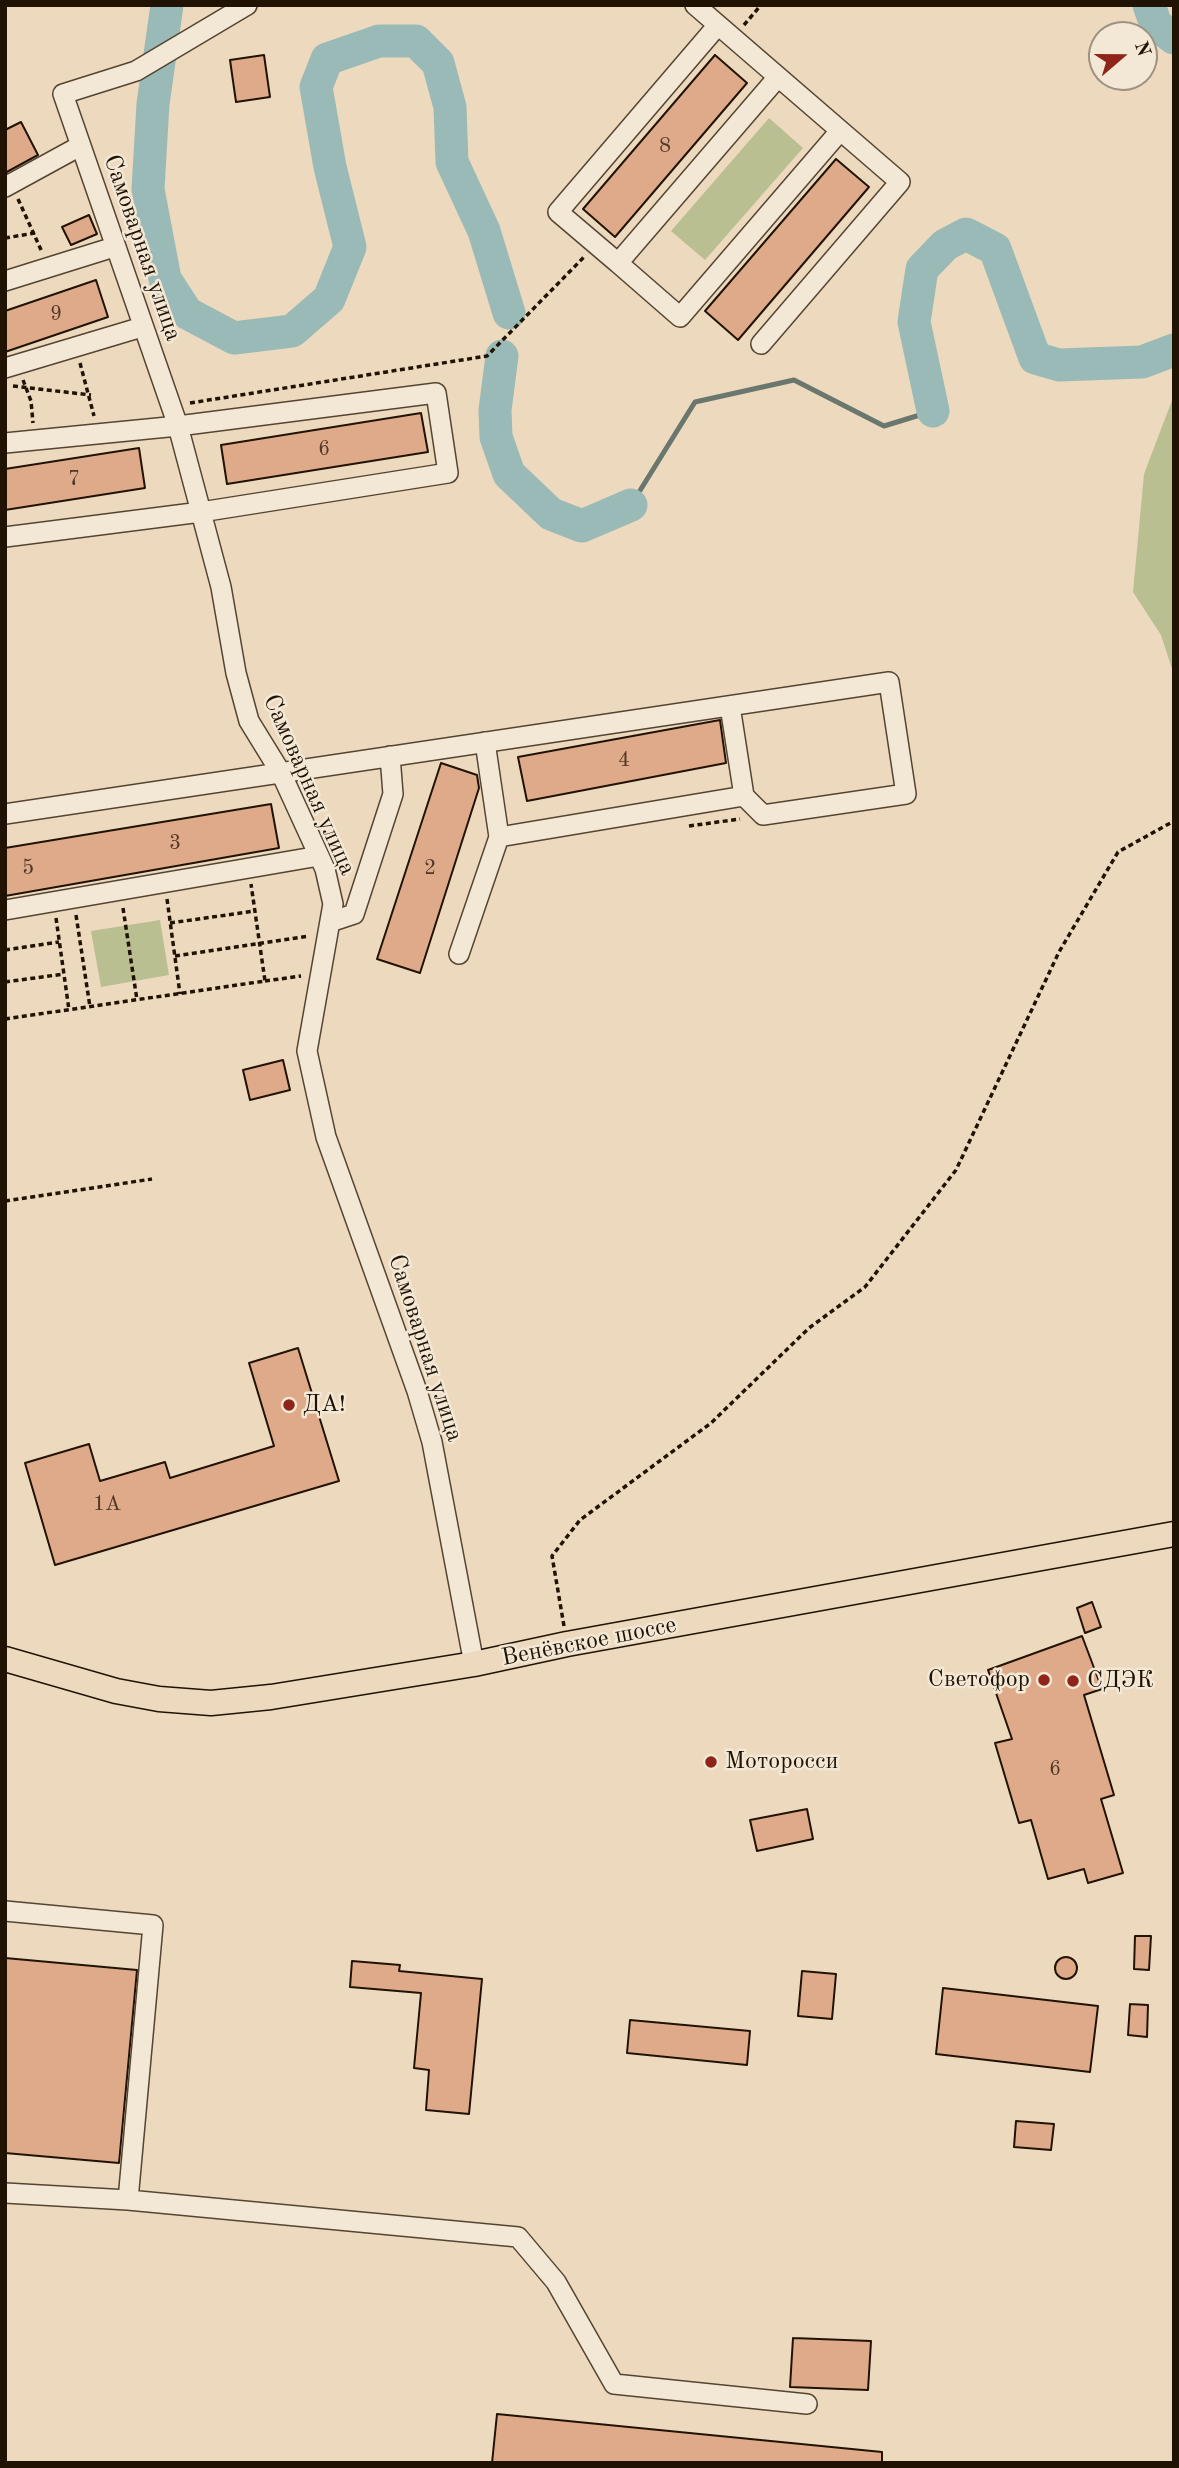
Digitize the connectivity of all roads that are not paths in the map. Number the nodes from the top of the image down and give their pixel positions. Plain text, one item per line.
1 (247, 5) edge
2 (695, 5) edge
3 (718, 25) junction
4 (778, 77) junction
5 (840, 131) junction
6 (80, 146) junction
7 (8, 186) edge
8 (114, 247) junction
9 (618, 263) junction
10 (5, 281) edge
11 (142, 327) junction
12 (761, 344) dead end
13 (11, 367) edge
14 (178, 426) junction
15 (5, 443) edge
16 (201, 512) junction
17 (5, 537) edge
18 (730, 706) junction
19 (485, 742) junction
20 (390, 756) junction
21 (281, 773) junction
22 (744, 796) junction
23 (5, 814) edge
24 (499, 837) junction
25 (319, 856) junction
26 (5, 910) edge
27 (329, 928) junction
28 (459, 954) dead end
29 (1174, 1534) edge
30 (5, 1659) edge
31 (474, 1664) junction
32 (5, 1911) edge
33 (5, 2193) edge
34 (128, 2200) junction
35 (807, 2404) dead end

1 - 6 street, Самоварная улица
2 - 3 street
3 - 4 street
3 - 9 street
4 - 5 street
4 - 9 street
5 - 9 street
5 - 12 street
6 - 7 street
6 - 8 street, Самоварная улица
8 - 10 street
8 - 11 street, Самоварная улица
11 - 13 street
11 - 14 street, Самоварная улица
14 - 15 street
14 - 16 street, Самоварная улица
14 - 16 street
16 - 17 street
16 - 21 street, Самоварная улица
18 - 19 street
18 - 22 street
18 - 22 street
19 - 20 street
19 - 24 street
20 - 21 street
20 - 27 street
21 - 23 street
21 - 25 street, Самоварная улица
22 - 24 street
24 - 28 street
25 - 26 street
25 - 27 street, Самоварная улица
27 - 31 street, Самоварная улица
29 - 31 main road, Венёвское шоссе
30 - 31 main road, Венёвское шоссе
32 - 34 street
33 - 34 street
34 - 35 street

